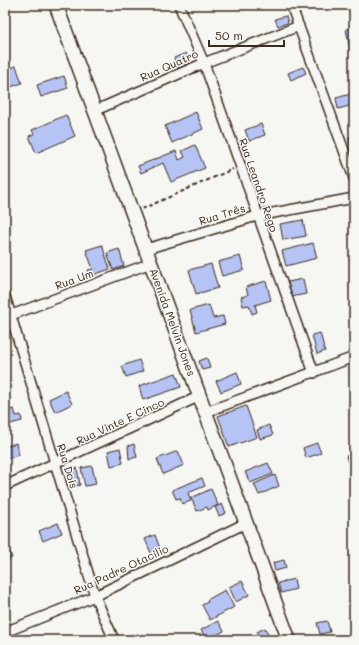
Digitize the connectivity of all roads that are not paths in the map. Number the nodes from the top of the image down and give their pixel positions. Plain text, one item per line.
1 (56, 5) edge
2 (179, 5) edge
3 (291, 5) edge
4 (299, 26) junction
5 (204, 63) junction
6 (94, 111) junction
7 (354, 178) edge
8 (354, 198) edge
9 (257, 216) junction
10 (146, 249) junction
11 (151, 263) junction
12 (5, 296) edge
13 (8, 316) edge
14 (354, 357) edge
15 (314, 373) junction
16 (200, 396) junction
17 (206, 412) junction
18 (55, 464) junction
19 (5, 486) edge
20 (246, 523) junction
21 (96, 596) junction
22 (5, 632) edge
23 (5, 637) edge
24 (6, 640) edge
25 (114, 640) edge
26 (288, 640) edge

1 - 6 main road, Avenida Melvin Jones
2 - 5 street, Rua Leandro Rego
3 - 4 street
4 - 5 street, Rua Quatro
4 - 7 street
5 - 6 street, Rua Quatro
5 - 9 street, Rua Leandro Rego
6 - 10 main road, Avenida Melvin Jones
8 - 9 street, Rua Três
9 - 10 street, Rua Três
9 - 15 street, Rua Leandro Rego
10 - 11 main road, Avenida Melvin Jones
11 - 13 street, Rua Um
11 - 16 main road, Avenida Melvin Jones
12 - 13 street, Rua Dois
13 - 18 street, Rua Dois
14 - 15 street
15 - 17 street
16 - 17 main road, Avenida Melvin Jones
16 - 18 street, Rua Vinte E Cinco
17 - 20 main road, Avenida Melvin Jones
18 - 19 street, Rua Vinte E Cinco
18 - 21 street, Rua Dois
20 - 21 street, Rua Padre Otacilio
20 - 26 main road, Avenida Melvin Jones
21 - 22 street, Rua Padre Otacilio
21 - 25 street, Rua Dois
23 - 24 street

